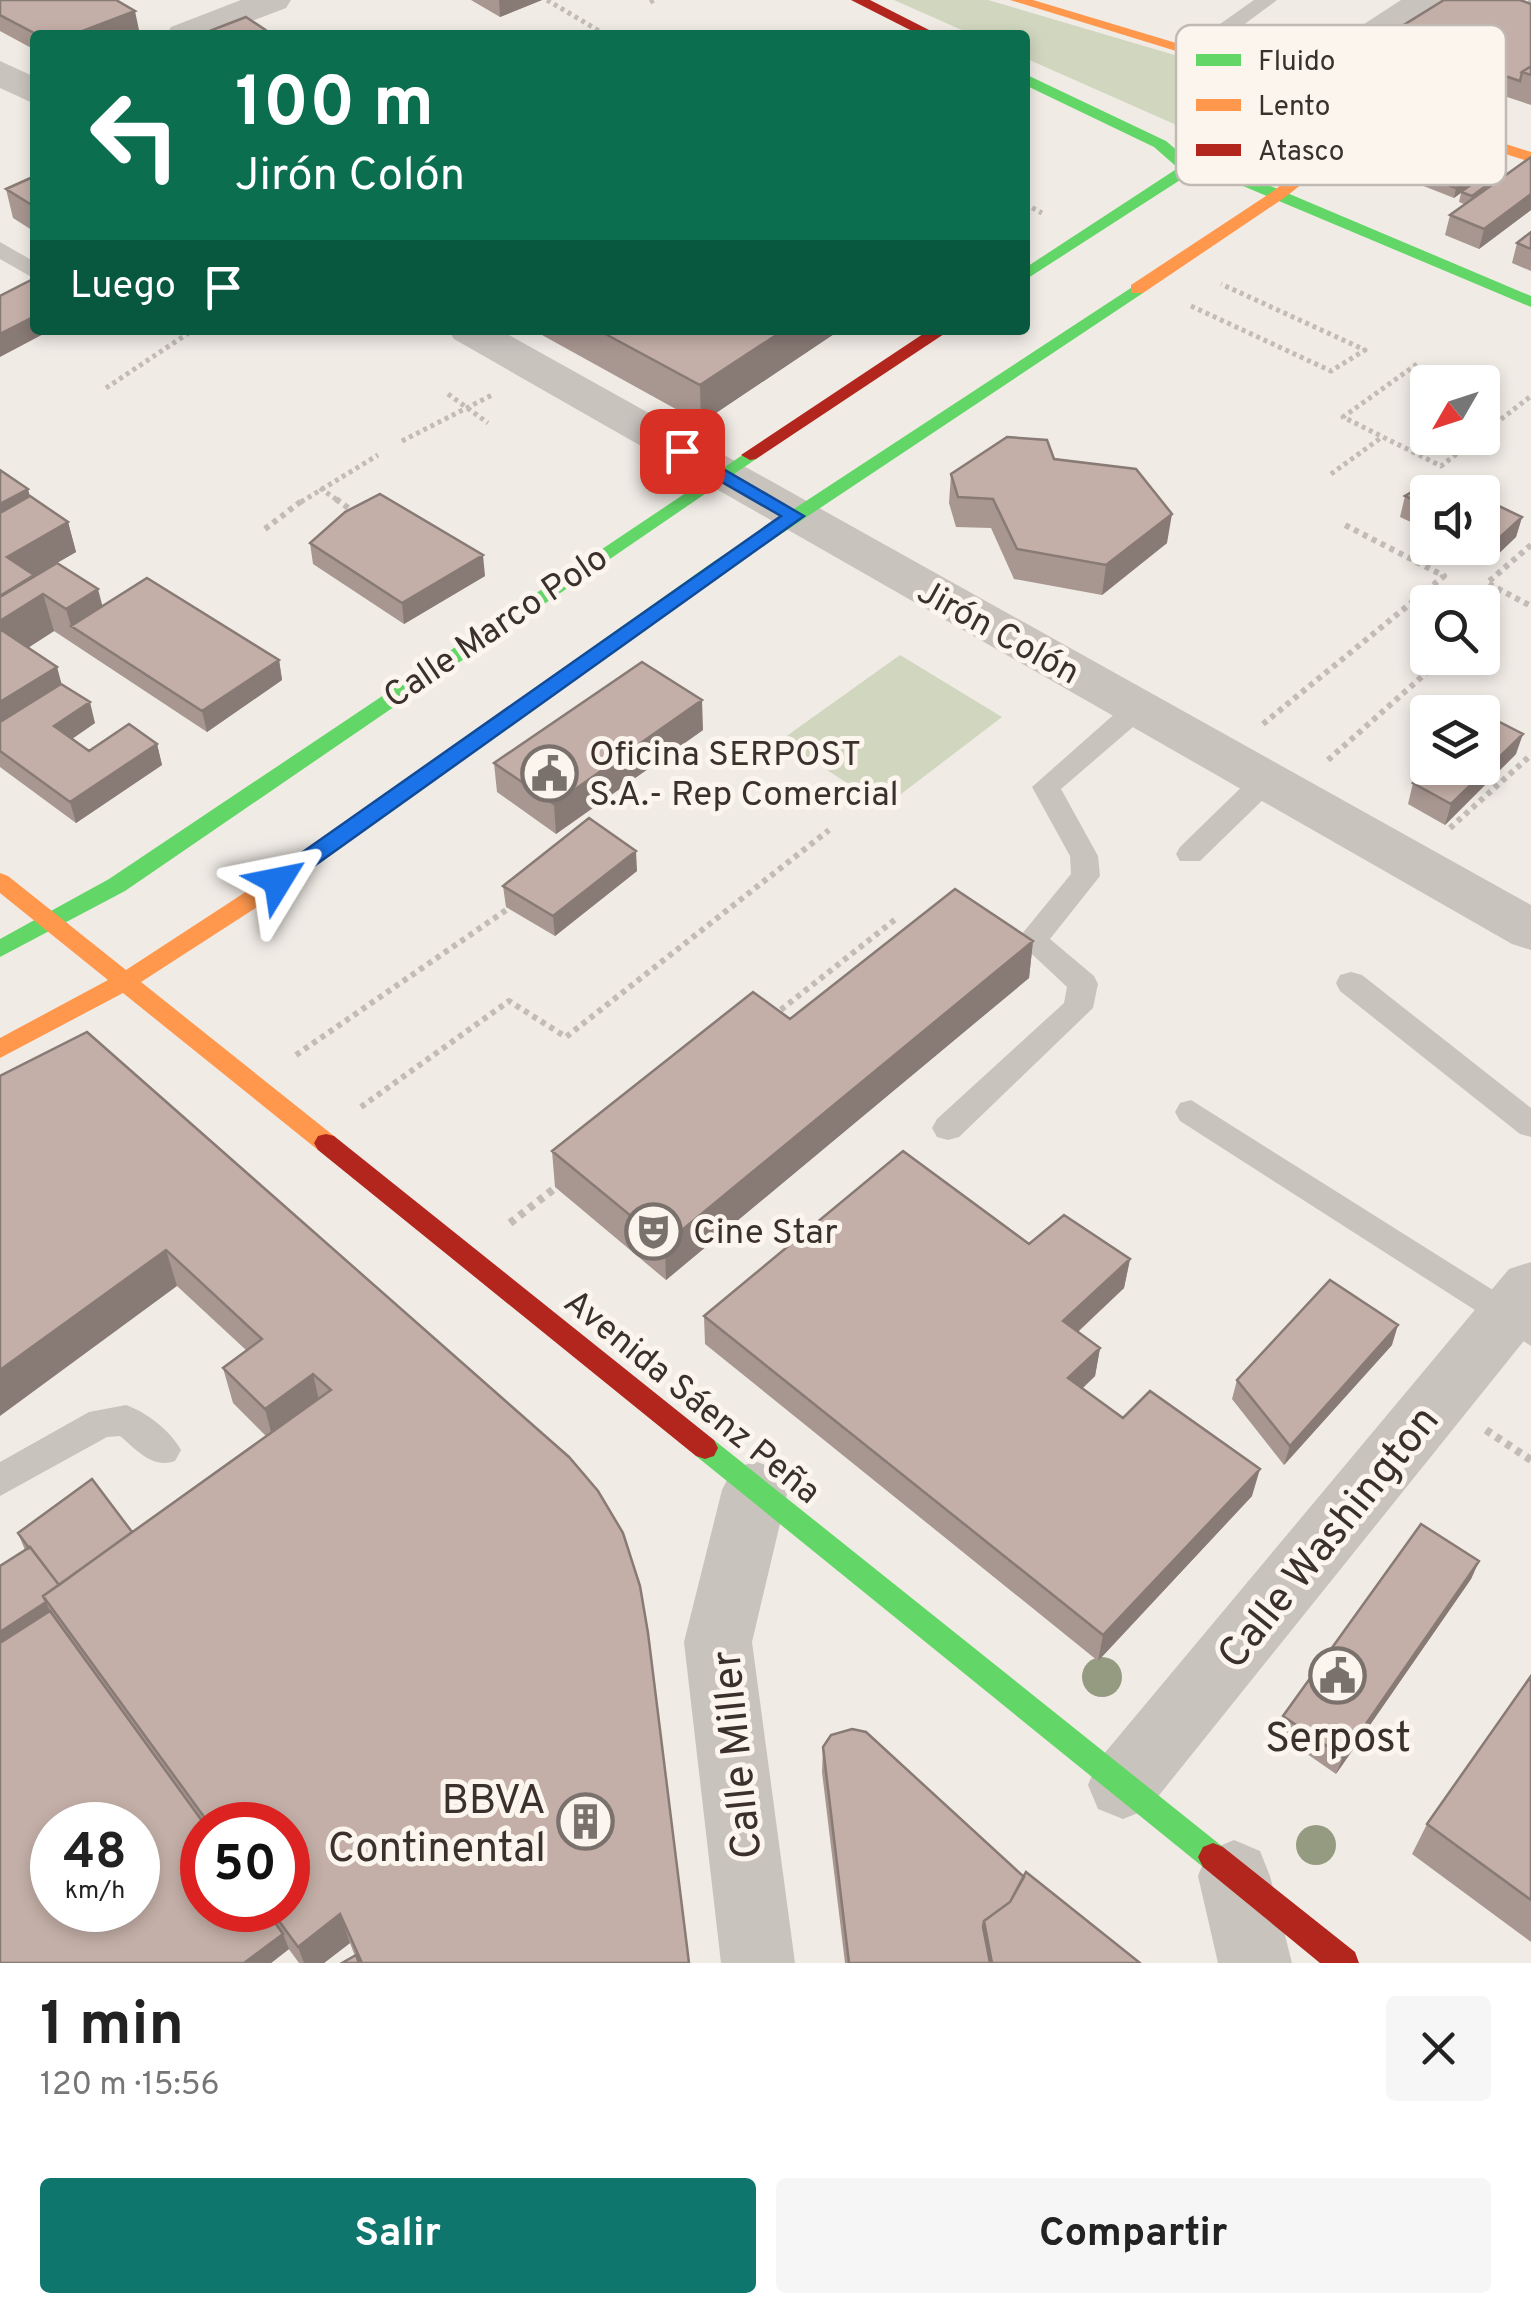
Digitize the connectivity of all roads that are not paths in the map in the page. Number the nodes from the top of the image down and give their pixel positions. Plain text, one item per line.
1 (273, 0) edge
2 (858, 0) edge
3 (1017, 0) edge
4 (1267, 0) edge
5 (1425, 0) edge
6 (1220, 25) edge
7 (1395, 25) edge
8 (197, 30) edge
9 (921, 30) edge
10 (1176, 47) edge
11 (0, 72) edge
12 (1030, 81) edge
13 (30, 90) edge
14 (30, 95) edge
15 (0, 104) edge
16 (1506, 150) edge
17 (1176, 158) edge
18 (1531, 158) edge
19 (1176, 176) edge
20 (1253, 185) edge
21 (1290, 185) edge
22 (1278, 194) junction
23 (0, 249) edge
24 (30, 269) edge
25 (1030, 272) edge
26 (1531, 302) edge
27 (478, 335) edge
28 (932, 335) edge
29 (721, 474) junction
30 (794, 516) junction
31 (1138, 708) junction
32 (1260, 777) junction
33 (1190, 854) dead end
34 (0, 881) edge
35 (50, 924) junction
36 (1531, 930) edge
37 (0, 948) edge
38 (122, 983) junction
39 (1351, 983) dead end
40 (0, 1049) edge
41 (1191, 1112) dead end
42 (1531, 1125) edge
43 (948, 1128) dead end
44 (1523, 1312) edge
45 (163, 1450) dead end
46 (0, 1480) edge
47 (754, 1490) junction
48 (1122, 1785) junction
49 (1234, 1876) junction
50 (758, 1963) edge
51 (1254, 1963) edge
52 (1344, 1963) edge

1 - 8 street
2 - 9 main road
3 - 10 main road
4 - 6 lane
5 - 7 street
11 - 13 street
12 - 17 main road
14 - 15 street
16 - 18 main road
19 - 25 main road
20 - 22 main road
21 - 22 main road
22 - 26 main road
22 - 30 main road
23 - 24 lane
27 - 29 street, Jirón Colón
28 - 29 main road, Calle Marco Polo
29 - 30 street, Jirón Colón
29 - 35 main road, Calle Marco Polo
30 - 31 street, Jirón Colón
30 - 38 main road
31 - 32 street, Jirón Colón
31 - 43 lane
32 - 33 lane
32 - 36 street, Jirón Colón
34 - 35 main road, Avenida Sáenz Peña
35 - 37 main road, Calle Marco Polo
35 - 38 main road, Avenida Sáenz Peña
38 - 40 main road
38 - 47 main road, Avenida Sáenz Peña
39 - 42 lane
41 - 44 lane
44 - 48 street, Calle Washington
45 - 46 lane
47 - 48 main road, Avenida Sáenz Peña
47 - 50 street, Calle Miller
48 - 49 main road, Avenida Sáenz Peña
49 - 51 street
49 - 52 main road, Avenida Sáenz Peña

